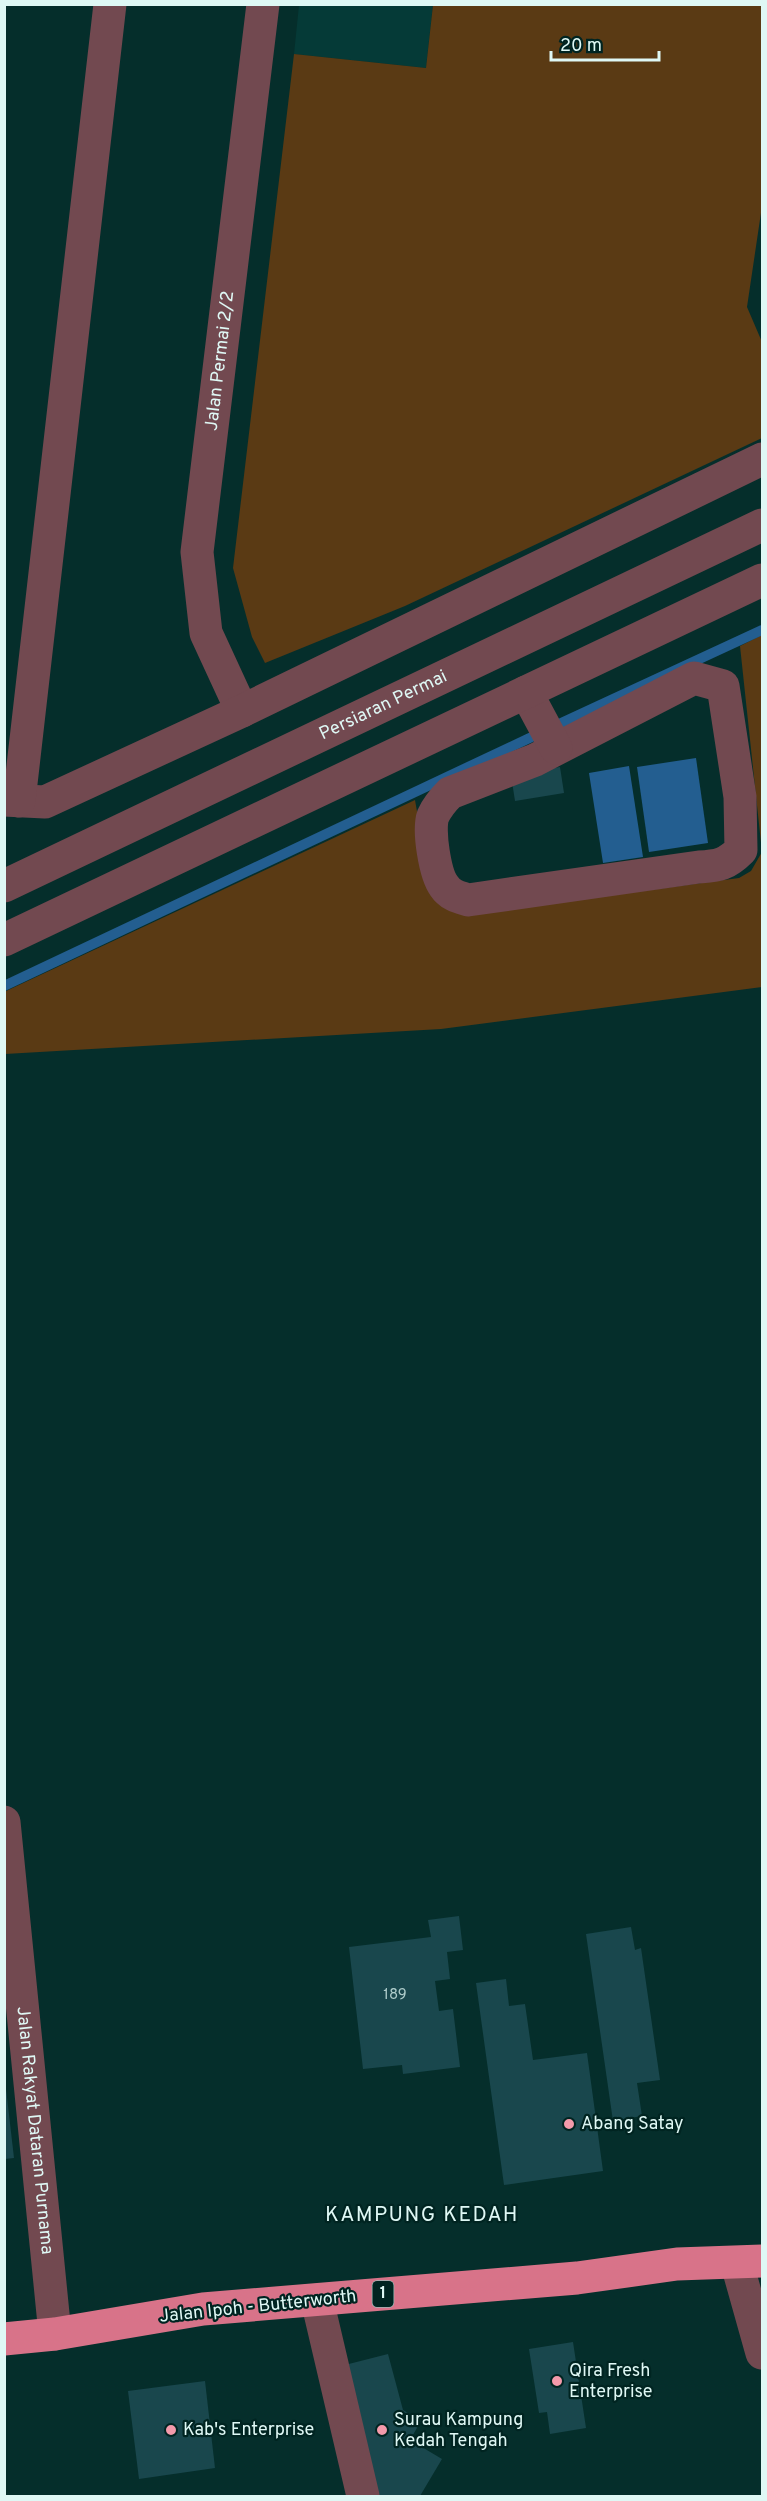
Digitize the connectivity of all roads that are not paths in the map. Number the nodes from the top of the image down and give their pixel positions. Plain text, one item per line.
1 (110, 4) edge
2 (263, 4) edge
3 (762, 459) edge
4 (762, 525) edge
5 (762, 580) edge
6 (526, 692) junction
7 (242, 711) junction
8 (556, 748) junction
9 (12, 800) edge
10 (4, 886) edge
11 (4, 940) edge
12 (4, 1822) edge
13 (750, 2263) edge
14 (317, 2300) junction
15 (55, 2334) junction
16 (4, 2339) edge
17 (762, 2353) edge
18 (363, 2496) edge

1 - 9 street
2 - 7 street, Jalan Permai 2/2
3 - 7 street
4 - 10 street, Persiaran Permai
5 - 6 street
6 - 8 street
6 - 11 street
7 - 9 street
8 - 8 street
12 - 15 street, Jalan Rakyat Dataran Purnama
13 - 14 highway, Jalan Ipoh - Butterworth / 1
13 - 17 street
14 - 15 highway, Jalan Ipoh - Butterworth / 1
14 - 18 street
15 - 16 highway, Jalan Ipoh - Butterworth / 1

